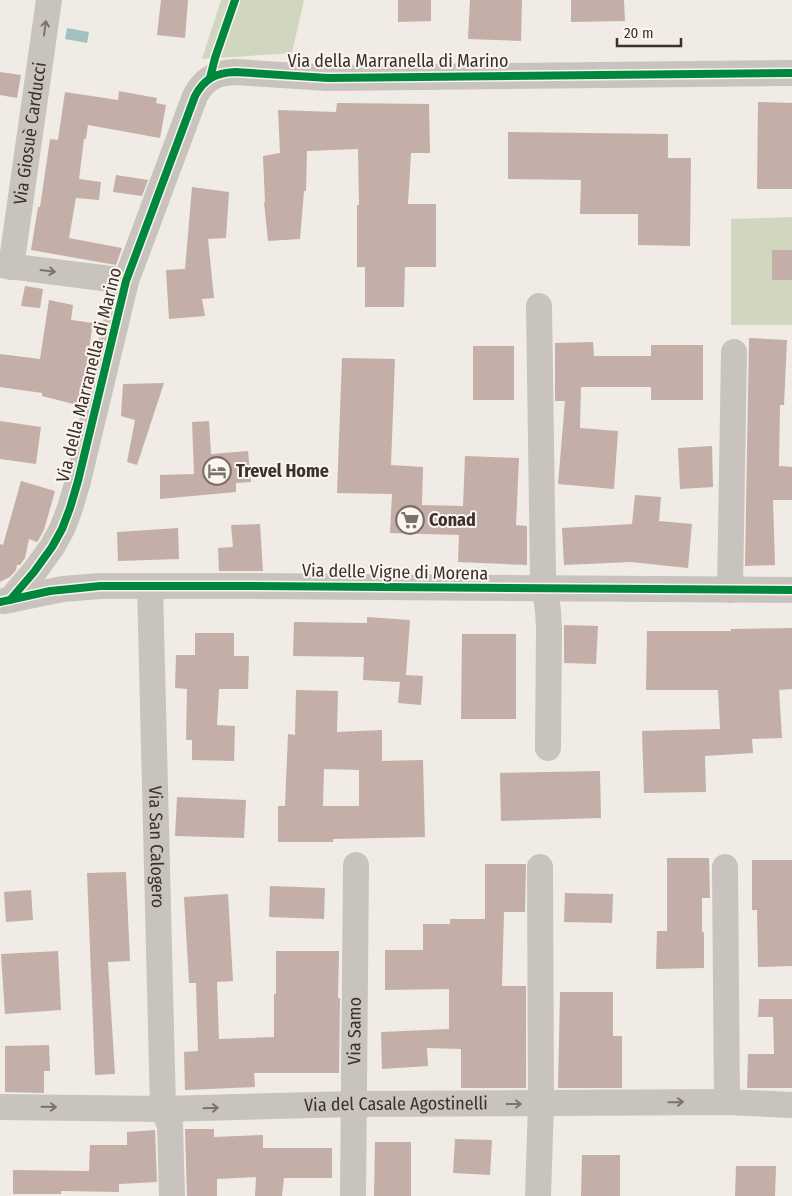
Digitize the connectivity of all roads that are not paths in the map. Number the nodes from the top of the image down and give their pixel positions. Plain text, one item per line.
1 (49, 0) edge
2 (792, 73) edge
3 (5, 266) edge
4 (126, 281) junction
5 (539, 306) dead end
6 (734, 352) dead end
7 (150, 586) junction
8 (545, 589) junction
9 (730, 590) junction
10 (792, 590) edge
11 (5, 601) edge
12 (548, 748) dead end
13 (356, 866) dead end
14 (540, 867) dead end
15 (725, 867) dead end
16 (727, 1102) junction
17 (354, 1104) junction
18 (541, 1104) junction
19 (792, 1105) edge
20 (0, 1107) edge
21 (163, 1109) junction
22 (172, 1196) edge
23 (353, 1196) edge
24 (538, 1196) edge

3 -> 1 street, Via Giosuè Carducci
2 - 4 street, Via della Marranella di Marino
3 -> 4 street
4 - 11 street, Via della Marranella di Marino
5 - 8 street
6 - 9 street
7 - 8 street, Via delle Vigne di Morena
7 - 11 street, Via delle Vigne di Morena
7 - 21 street, Via San Calogero
8 - 9 street, Via delle Vigne di Morena
8 - 12 street
9 - 10 street, Via delle Vigne di Morena
13 - 17 street, Via Samo
14 - 18 street
15 - 16 street
18 -> 16 street, Via del Casale Agostinelli
16 - 19 street, Via del Casale Agostinelli
17 -> 18 street, Via del Casale Agostinelli
21 -> 17 street, Via del Casale Agostinelli
17 - 23 street, Via Samo
18 - 24 street
20 -> 21 street, Via del Casale Agostinelli
21 - 22 street, Via San Calogero

